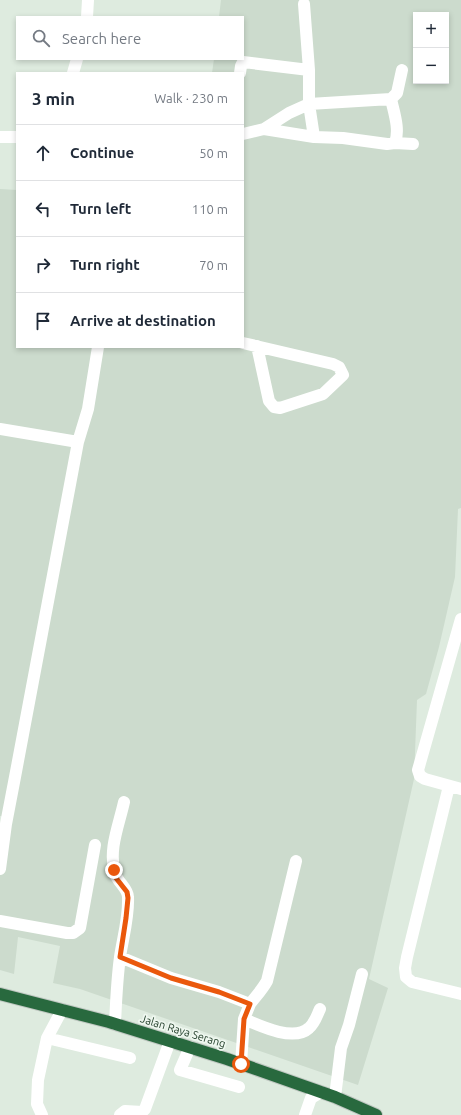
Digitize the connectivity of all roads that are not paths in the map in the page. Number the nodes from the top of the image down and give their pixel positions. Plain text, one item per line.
1 (88, 0) edge
2 (304, 4) dead end
3 (87, 16) edge
4 (77, 60) edge
5 (309, 70) junction
6 (402, 70) dead end
7 (73, 72) edge
8 (240, 72) edge
9 (390, 99) junction
10 (309, 104) junction
11 (264, 129) junction
12 (244, 134) edge
13 (0, 137) edge
14 (16, 137) edge
15 (314, 137) junction
16 (395, 143) junction
17 (413, 144) dead end
18 (244, 343) edge
19 (257, 346) junction
20 (98, 348) edge
21 (0, 430) edge
22 (78, 442) junction
23 (461, 619) edge
24 (449, 786) junction
25 (461, 789) edge
26 (124, 802) dead end
27 (95, 845) dead end
28 (296, 860) dead end
29 (0, 869) edge
30 (0, 921) edge
31 (120, 957) junction
32 (362, 974) dead end
33 (0, 994) edge
34 (461, 994) edge
35 (250, 1004) junction
36 (320, 1009) dead end
37 (62, 1010) junction
38 (244, 1019) junction
39 (115, 1024) junction
40 (47, 1038) junction
41 (170, 1041) junction
42 (190, 1047) junction
43 (130, 1058) dead end
44 (241, 1064) junction
45 (239, 1087) dead end
46 (321, 1092) junction
47 (335, 1097) junction
48 (42, 1115) edge
49 (120, 1115) edge
50 (305, 1115) edge
51 (376, 1115) edge

1 - 3 street
2 - 5 street
4 - 7 street
5 - 8 street
5 - 10 street
6 - 9 street
9 - 10 street
9 - 16 street
10 - 11 street
10 - 15 street
11 - 12 street
11 - 15 street
13 - 14 street
15 - 16 street
16 - 17 street
18 - 19 street
19 - 19 street
20 - 22 street
21 - 22 street
22 - 29 street
23 - 24 street
24 - 25 street
24 - 34 street
26 - 31 street
27 - 30 street
28 - 35 street
31 - 35 street
31 - 39 street
32 - 47 street
33 - 37 highway, Jalan Raya Serang
35 - 38 street
36 - 38 street
37 - 39 highway, Jalan Raya Serang
37 - 40 street
38 - 44 street
39 - 41 highway, Jalan Raya Serang
40 - 43 street
40 - 48 street
41 - 42 highway, Jalan Raya Serang
41 - 49 street
42 - 44 highway, Jalan Raya Serang
42 - 45 street
44 - 46 highway, Jalan Raya Serang
46 - 47 highway, Jalan Raya Serang
46 - 50 street
47 - 51 highway, Jalan Raya Serang

